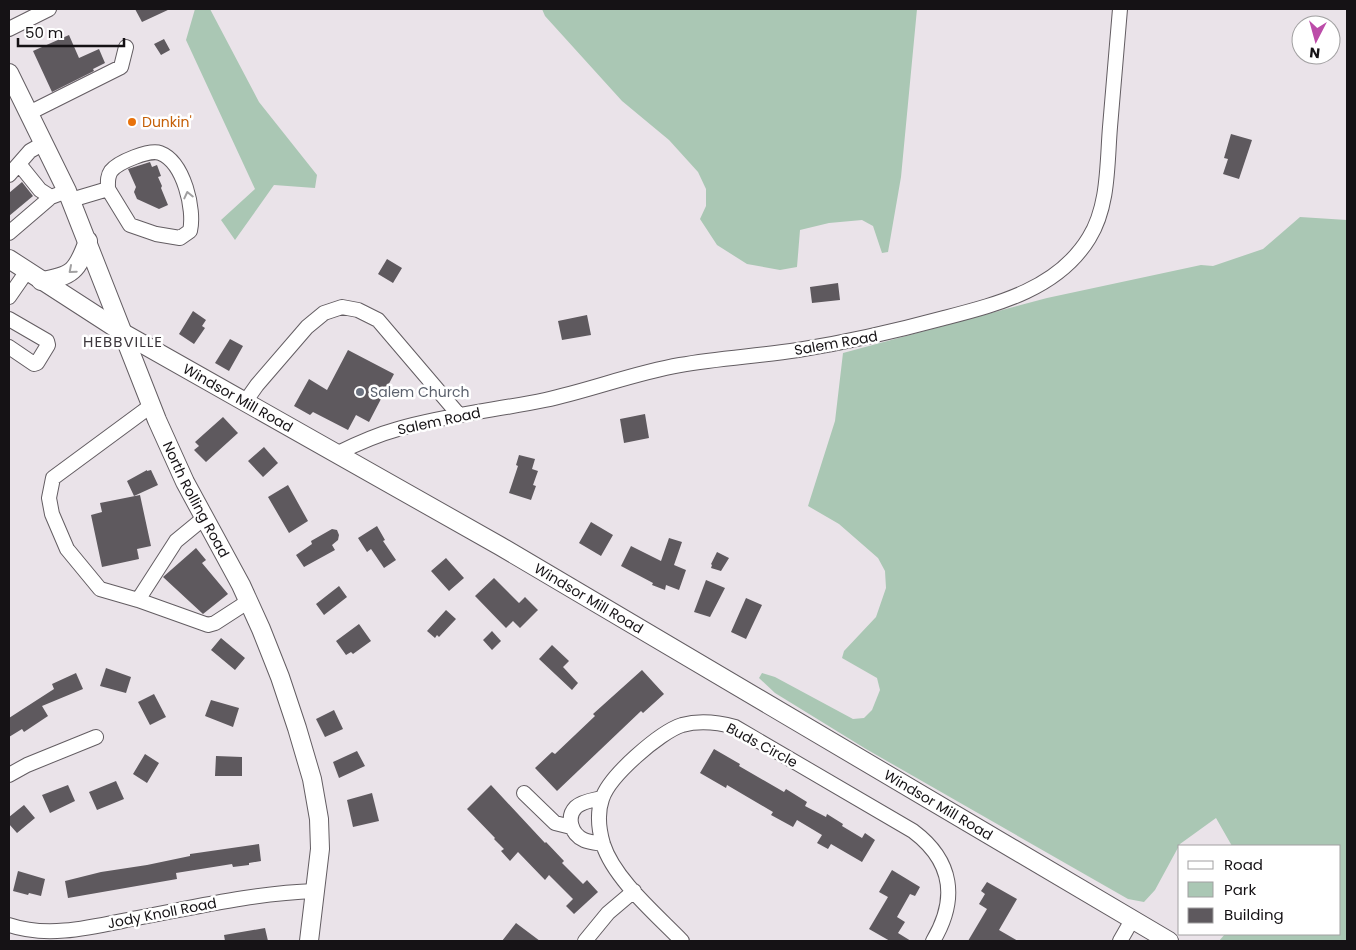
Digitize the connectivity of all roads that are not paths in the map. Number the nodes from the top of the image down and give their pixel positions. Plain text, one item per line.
1 (49, 9) edge
2 (1120, 9) edge
3 (9, 29) edge
4 (126, 47) dead end
5 (9, 73) edge
6 (29, 113) junction
7 (44, 143) junction
8 (19, 164) junction
9 (9, 175) edge
10 (108, 189) junction
11 (69, 195) junction
12 (51, 198) junction
13 (9, 233) edge
14 (88, 242) junction
15 (9, 259) edge
16 (34, 276) junction
17 (9, 297) edge
18 (9, 319) edge
19 (125, 334) junction
20 (9, 347) edge
21 (245, 402) junction
22 (152, 405) junction
23 (459, 416) junction
24 (336, 454) junction
25 (204, 518) junction
26 (138, 600) junction
27 (248, 601) junction
28 (96, 737) dead end
29 (9, 775) edge
30 (524, 793) dead end
31 (602, 798) junction
32 (571, 827) junction
33 (603, 844) junction
34 (315, 891) junction
35 (634, 891) junction
36 (1132, 920) junction
37 (9, 925) edge
38 (309, 941) edge
39 (585, 941) edge
40 (682, 941) edge
41 (933, 941) edge
42 (1120, 941) edge
43 (1169, 941) edge

1 - 3 street
2 - 23 street, Salem Road
4 - 6 street
5 - 6 main road, North Rolling Road
6 - 7 main road, North Rolling Road
7 - 8 street
7 - 11 main road, North Rolling Road
8 - 9 street
8 - 12 street
10 -> 10 street
10 - 11 street
11 - 12 street
11 - 14 main road, North Rolling Road
12 - 13 street
14 -> 16 main road
14 - 19 main road, North Rolling Road
15 - 16 main road, Windsor Mill Road
16 - 17 street
16 - 19 main road, Windsor Mill Road
18 - 20 street
19 - 21 main road, Windsor Mill Road
19 - 22 main road, North Rolling Road
21 - 23 street
21 - 24 main road, Windsor Mill Road
22 - 25 main road, North Rolling Road
22 - 26 street
23 - 24 street, Salem Road
24 - 36 main road, Windsor Mill Road
25 - 26 street
25 - 27 main road, North Rolling Road
26 - 27 street
27 - 34 main road, North Rolling Road
28 - 29 street
30 - 32 street
31 - 32 street
31 - 33 street, Buds Circle
31 - 41 street, Buds Circle
32 - 33 street
33 - 35 street, Buds Circle
34 - 37 street, Jody Knoll Road
34 - 38 main road, North Rolling Road
35 - 39 street
35 - 40 street, Buds Circle
36 - 42 street
36 - 43 main road, Windsor Mill Road

